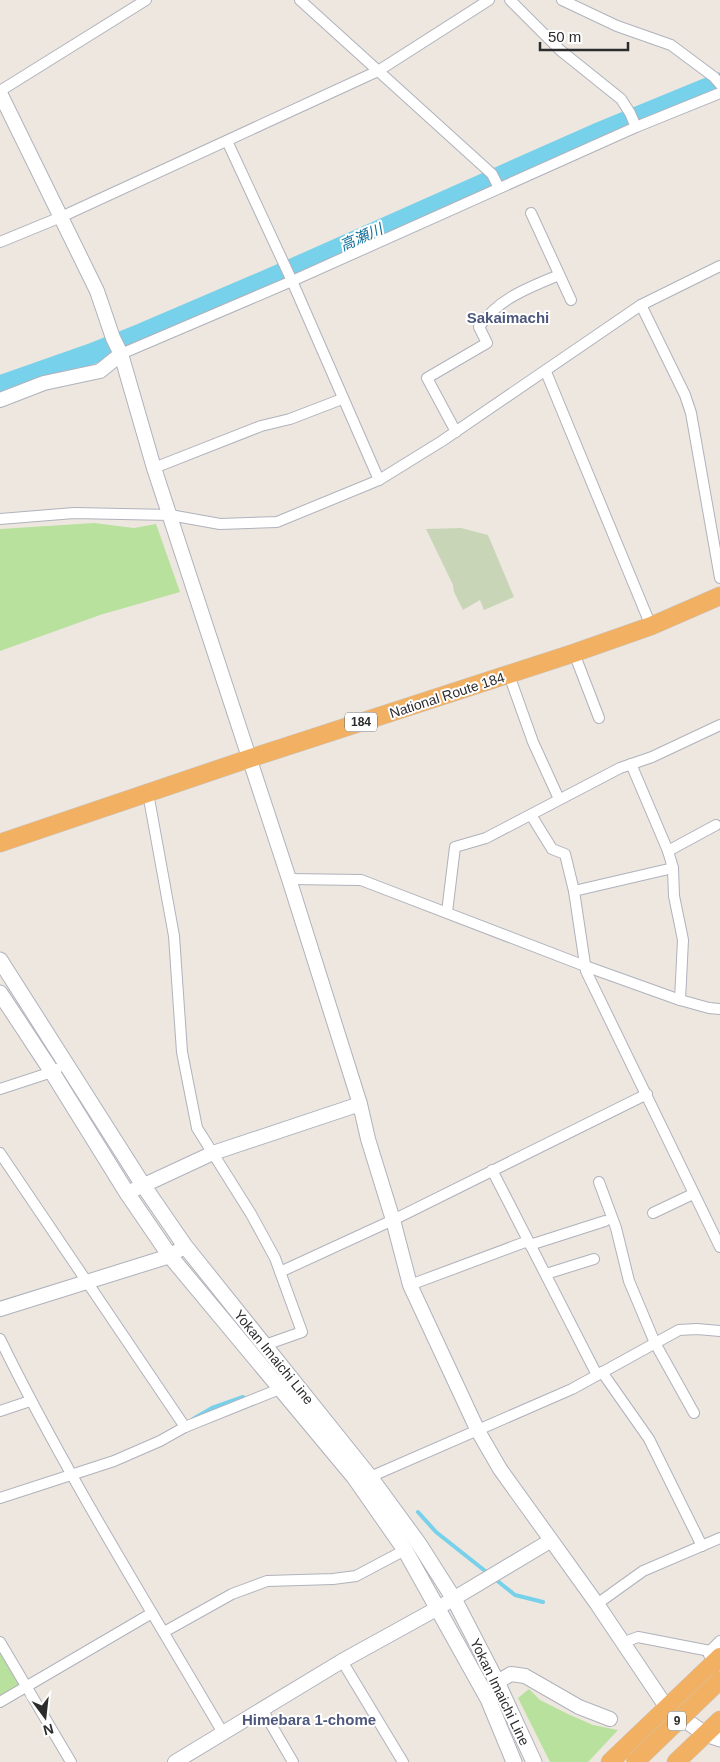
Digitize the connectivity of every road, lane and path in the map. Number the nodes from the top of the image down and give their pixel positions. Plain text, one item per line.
1 (146, 0) edge
2 (300, 0) edge
3 (489, 0) edge
4 (510, 0) edge
5 (562, 0) edge
6 (378, 71) junction
7 (720, 84) edge
8 (0, 92) edge
9 (720, 93) edge
10 (636, 128) junction
11 (227, 141) junction
12 (499, 188) junction
13 (532, 213) dead end
14 (61, 217) junction
15 (0, 242) edge
16 (720, 266) edge
17 (559, 276) junction
18 (292, 281) junction
19 (570, 300) dead end
20 (641, 305) junction
21 (121, 354) junction
22 (546, 372) junction
23 (342, 399) junction
24 (0, 400) edge
25 (456, 432) junction
26 (154, 468) junction
27 (379, 480) junction
28 (170, 515) junction
29 (0, 519) edge
30 (720, 578) edge
31 (720, 596) edge
32 (651, 626) junction
33 (574, 653) junction
34 (508, 675) junction
35 (599, 718) dead end
36 (720, 725) edge
37 (248, 759) junction
38 (631, 764) junction
39 (148, 793) junction
40 (559, 799) junction
41 (531, 815) junction
42 (716, 825) dead end
43 (0, 843) edge
44 (668, 851) junction
45 (672, 868) junction
46 (288, 879) junction
47 (574, 891) junction
48 (447, 912) junction
49 (0, 960) edge
50 (585, 966) junction
51 (0, 993) edge
52 (680, 1000) junction
53 (720, 1009) edge
54 (66, 1063) junction
55 (52, 1072) junction
56 (0, 1089) edge
57 (647, 1094) junction
58 (360, 1104) junction
59 (0, 1153) edge
60 (213, 1153) junction
61 (492, 1170) junction
62 (599, 1182) dead end
63 (143, 1185) junction
64 (127, 1193) junction
65 (694, 1194) junction
66 (653, 1212) dead end
67 (393, 1220) junction
68 (605, 1221) dead end
69 (529, 1243) junction
70 (184, 1246) junction
71 (720, 1247) edge
72 (170, 1256) junction
73 (594, 1259) dead end
74 (280, 1272) junction
75 (546, 1274) junction
76 (88, 1283) junction
77 (410, 1285) junction
78 (0, 1310) edge
79 (720, 1331) edge
80 (0, 1339) edge
81 (655, 1343) junction
82 (264, 1345) junction
83 (600, 1374) junction
84 (282, 1388) junction
85 (30, 1400) junction
86 (0, 1411) edge
87 (694, 1413) dead end
88 (185, 1428) junction
89 (478, 1431) junction
90 (72, 1476) junction
91 (370, 1477) junction
92 (0, 1498) edge
93 (720, 1538) edge
94 (550, 1540) junction
95 (702, 1546) junction
96 (406, 1550) junction
97 (454, 1599) junction
98 (597, 1604) junction
99 (438, 1608) junction
100 (152, 1613) junction
101 (164, 1632) junction
102 (720, 1641) edge
103 (0, 1642) edge
104 (622, 1643) junction
105 (715, 1654) edge
106 (342, 1661) junction
107 (713, 1675) edge
108 (497, 1682) junction
109 (27, 1686) junction
110 (0, 1702) edge
111 (667, 1708) junction
112 (262, 1710) junction
113 (610, 1719) dead end
114 (720, 1720) edge
115 (223, 1733) junction
116 (712, 1737) edge
117 (71, 1762) edge
118 (175, 1762) edge
119 (293, 1762) edge
120 (403, 1762) edge
121 (514, 1762) edge
122 (534, 1762) edge
123 (610, 1762) edge
124 (635, 1762) edge
125 (676, 1762) edge

1 - 8 street
2 - 6 street
3 - 6 street
4 - 10 street
5 - 7 street
6 - 11 street
6 - 12 street
8 - 14 street
9 - 10 street
10 - 12 street
11 - 14 street
11 - 18 street
12 - 18 street
13 - 17 street
14 - 15 street
14 - 21 street
16 - 20 street
17 - 19 street
17 - 25 street
18 - 21 street
18 - 23 street
20 - 22 street
20 - 30 street
21 - 24 street
21 - 26 street
22 - 25 street
22 - 32 street
23 - 26 street
23 - 27 street
25 - 27 street
26 - 28 street
27 - 28 street
28 - 29 street
28 - 37 street
31 - 32 highway, National Route 184 / 184
32 - 33 highway, National Route 184 / 184
33 - 34 highway, National Route 184 / 184
33 - 35 street
34 - 37 highway, National Route 184 / 184
34 - 40 street
36 - 38 street
37 - 39 highway, National Route 184 / 184
37 - 46 street
38 - 40 street
38 - 44 street
39 - 43 highway, National Route 184 / 184
39 - 60 street
40 - 41 street
41 - 47 street
41 - 48 street
42 - 44 street
44 - 45 street
45 - 47 street
45 - 52 street
46 - 48 street
46 - 58 street
47 - 50 street
48 - 50 street
49 - 54 main road, Yokan Imaichi Line
50 - 52 street
50 - 57 street
51 - 55 main road, Yokan Imaichi Line
52 - 53 street
54 - 55 street
54 - 63 main road, Yokan Imaichi Line
55 - 56 street
55 - 64 main road, Yokan Imaichi Line
57 - 61 street
57 - 65 street
58 - 60 street
58 - 67 street
59 - 76 street
60 - 63 street
60 - 74 street
61 - 67 street
61 - 69 street
62 - 81 street
63 - 64 street
63 - 70 main road, Yokan Imaichi Line
64 - 72 main road, Yokan Imaichi Line
65 - 66 street
65 - 71 street
67 - 74 street
67 - 77 street
68 - 69 street
69 - 75 street
69 - 77 street
70 - 72 street
70 - 82 main road, Yokan Imaichi Line
72 - 76 street
72 - 84 main road, Yokan Imaichi Line
73 - 75 street
74 - 82 street
75 - 83 street
76 - 78 street
76 - 88 street
77 - 89 street
79 - 81 street
80 - 85 street
81 - 83 street
81 - 87 street
82 - 91 main road, Yokan Imaichi Line
83 - 89 street
83 - 95 street
84 - 88 street
84 - 96 main road, Yokan Imaichi Line
85 - 86 street
85 - 90 street
88 - 90 street
89 - 91 street
89 - 94 street
90 - 92 street
90 - 100 street
91 - 97 main road, Yokan Imaichi Line
93 - 95 street
94 - 97 street
94 - 98 street
95 - 98 street
96 - 99 main road, Yokan Imaichi Line
96 - 101 street
97 - 99 street
97 - 108 main road, Yokan Imaichi Line
98 - 104 street
99 - 106 street
99 - 121 main road, Yokan Imaichi Line
100 - 101 street
100 - 109 street
101 - 115 street
102 - 105 street
103 - 109 street
104 - 105 street
104 - 111 street
105 - 107 highway, 9
106 - 112 street
106 - 120 street
107 - 111 highway, 9
107 - 124 highway, 9, bridge
108 - 113 street
108 - 122 main road, Yokan Imaichi Line
109 - 110 street
109 - 117 street
111 - 116 main road
111 - 123 highway, 9
112 - 115 street
112 - 119 street
114 - 116 highway, 9
115 - 118 street
116 - 125 highway, 9

